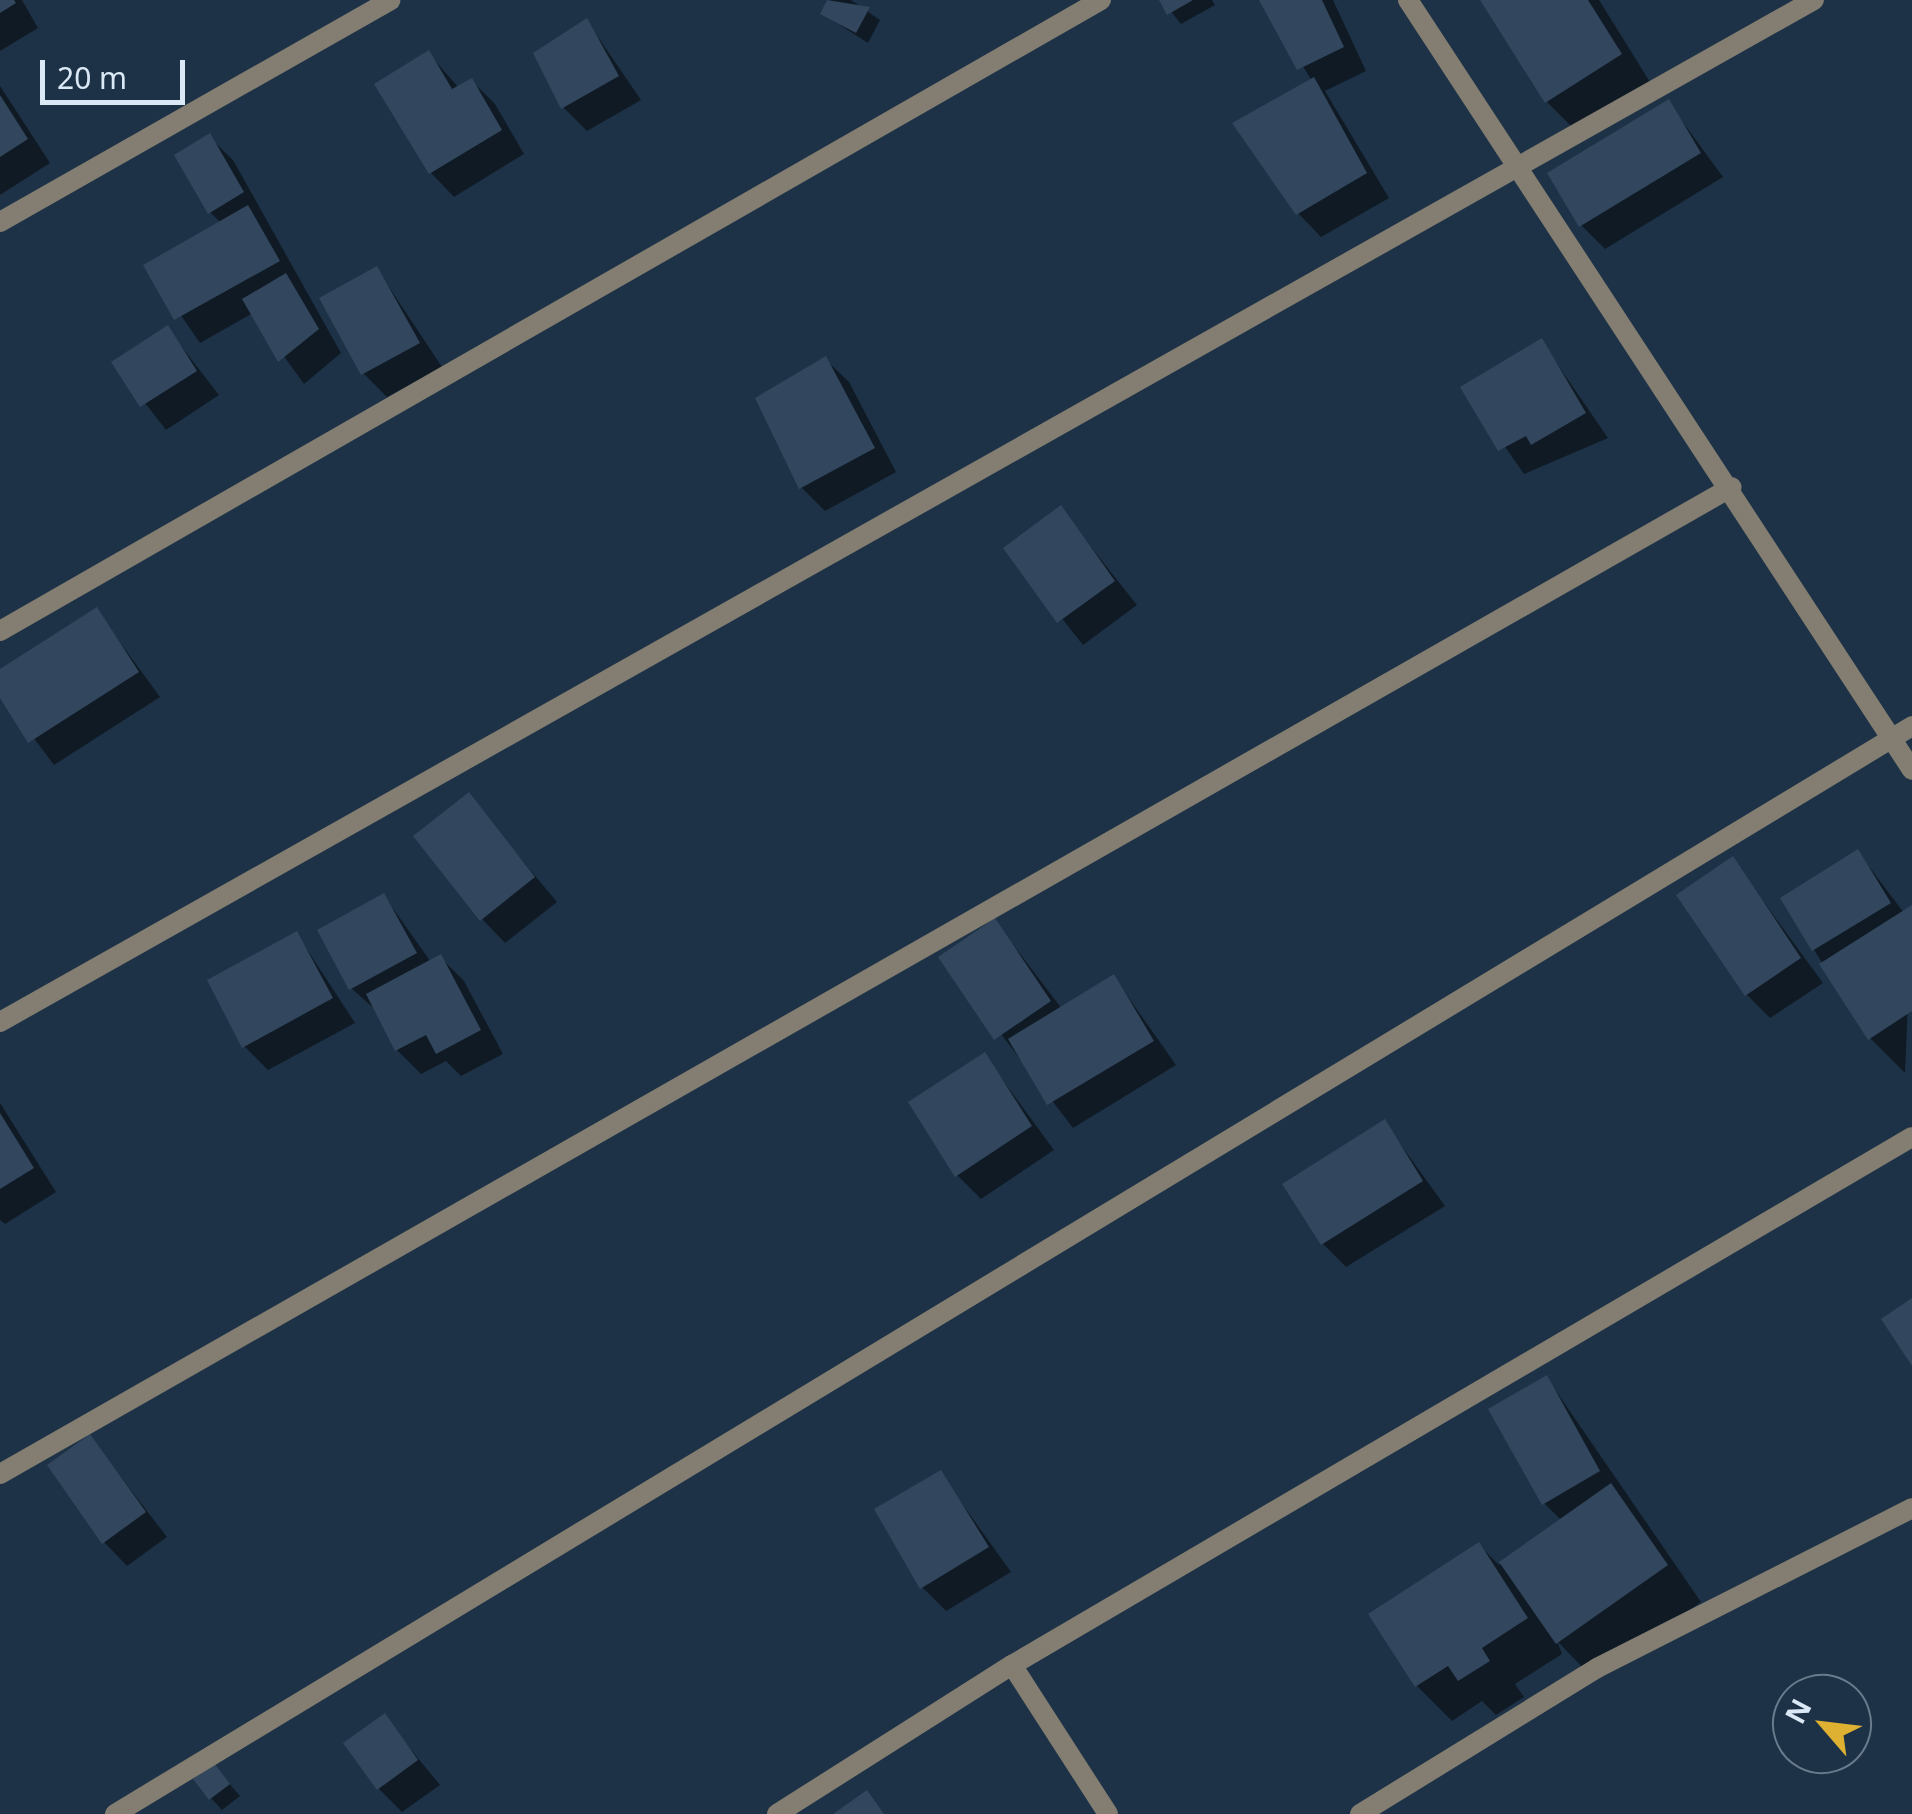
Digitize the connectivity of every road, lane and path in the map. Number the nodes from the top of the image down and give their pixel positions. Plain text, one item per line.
1 (390, 0) edge
2 (1101, 0) edge
3 (1408, 0) edge
4 (1814, 0) edge
5 (1524, 170) junction
6 (0, 222) edge
7 (1732, 488) junction
8 (0, 632) edge
9 (1912, 726) edge
10 (1891, 738) junction
11 (1912, 770) edge
12 (0, 1022) edge
13 (1912, 1137) edge
14 (0, 1474) edge
15 (1912, 1508) edge
16 (1012, 1665) junction
17 (115, 1814) edge
18 (777, 1814) edge
19 (1108, 1814) edge
20 (1360, 1814) edge

1 - 6 street
2 - 8 street
3 - 5 street
4 - 5 street
5 - 7 street
5 - 12 street
7 - 10 street
7 - 14 street
9 - 10 street
10 - 11 street
10 - 17 street
13 - 16 street
15 - 20 street
16 - 18 street
16 - 19 street

